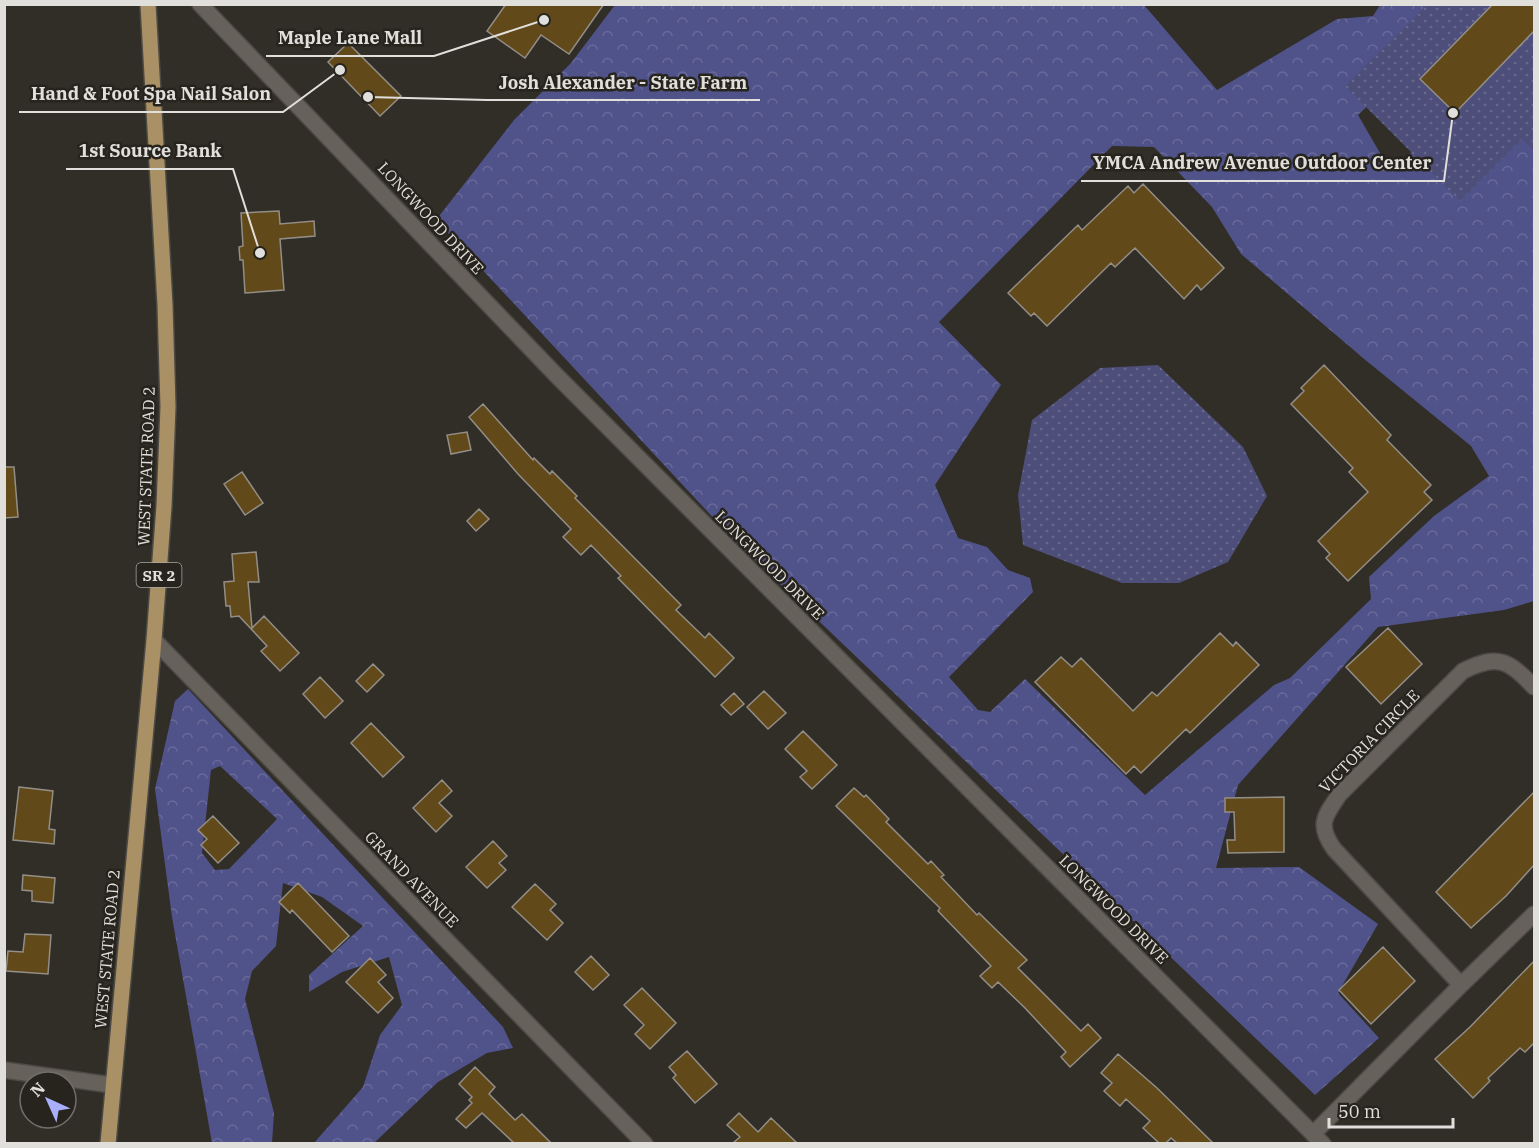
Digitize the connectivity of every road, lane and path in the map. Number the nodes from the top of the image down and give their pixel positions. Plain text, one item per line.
1 (148, 4) edge
2 (200, 4) edge
3 (154, 640) junction
4 (1534, 687) edge
5 (1534, 914) edge
6 (1461, 985) junction
7 (4, 1070) edge
8 (112, 1085) junction
9 (1318, 1139) edge
10 (108, 1143) edge
11 (645, 1143) edge

1 - 3 main road, WEST STATE ROAD 2 / SR 2
2 - 9 street, LONGWOOD DRIVE
3 - 8 main road, WEST STATE ROAD 2 / SR 2
3 - 11 street, GRAND AVENUE
4 - 6 street, VICTORIA CIRCLE
5 - 6 street
6 - 9 street
7 - 8 street
8 - 10 main road, WEST STATE ROAD 2 / SR 2

